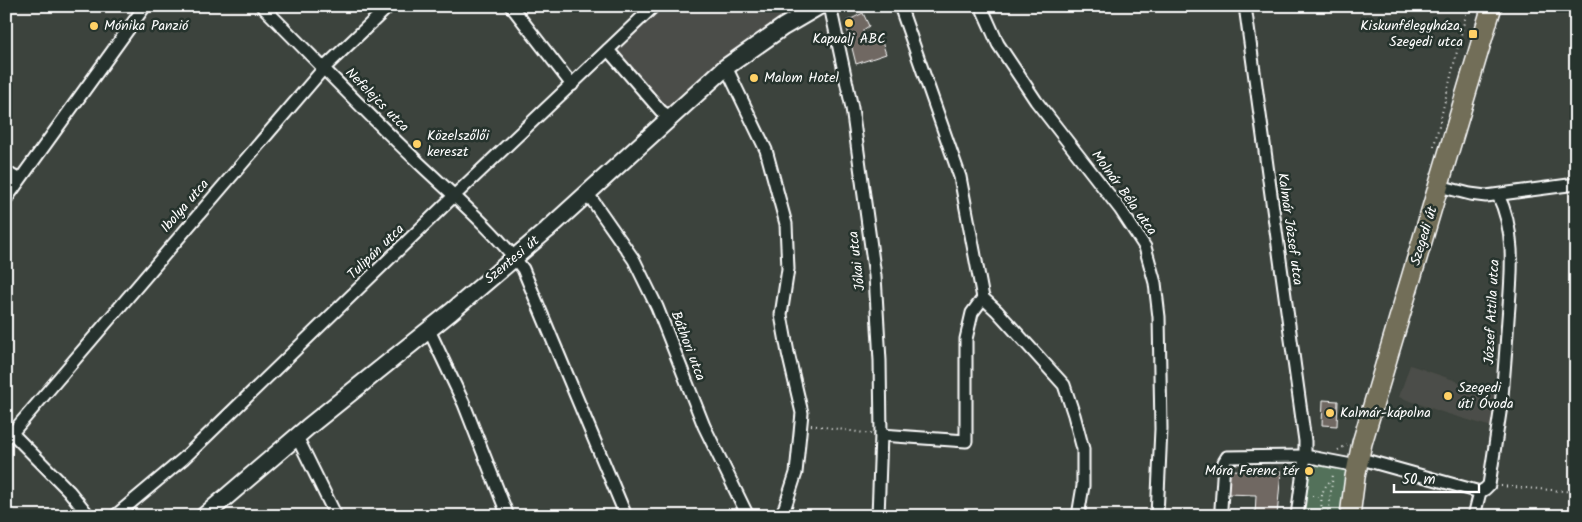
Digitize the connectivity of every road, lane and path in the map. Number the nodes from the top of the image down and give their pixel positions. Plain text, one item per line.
1 (145, 6) edge
2 (262, 6) edge
3 (390, 6) edge
4 (511, 6) edge
5 (654, 6) edge
6 (819, 6) edge
7 (830, 6) edge
8 (900, 6) edge
9 (981, 6) edge
10 (1245, 6) edge
11 (1492, 6) edge
12 (608, 50) junction
13 (726, 67) junction
14 (324, 68) junction
15 (572, 85) junction
16 (670, 117) junction
17 (6, 172) edge
18 (19, 180) junction
19 (1576, 184) edge
20 (1439, 186) junction
21 (588, 194) junction
22 (455, 195) junction
23 (1498, 195) junction
24 (6, 199) edge
25 (514, 257) junction
26 (983, 298) junction
27 (429, 330) junction
28 (801, 424) junction
29 (9, 430) edge
30 (881, 435) junction
31 (297, 437) junction
32 (1305, 456) junction
33 (1358, 462) junction
34 (1334, 468) dead end
35 (1332, 480) junction
36 (1484, 489) junction
37 (1576, 492) edge
38 (88, 516) edge
39 (115, 516) edge
40 (204, 516) edge
41 (336, 516) edge
42 (508, 516) edge
43 (626, 516) edge
44 (748, 516) edge
45 (780, 516) edge
46 (878, 516) edge
47 (1078, 516) edge
48 (1157, 516) edge
49 (1222, 516) edge
50 (1297, 516) edge
51 (1325, 516) edge
52 (1350, 516) edge
53 (1474, 516) edge

1 - 18 street
2 - 14 street, Nefelejcs utca
3 - 14 street, Ibolya utca
4 - 15 street
5 - 12 street, Tulipán utca
6 - 13 street, Szentesi út
7 - 30 street, Jókai utca
8 - 26 street
9 - 48 street, Molnár Béla utca
10 - 32 street, Kalmár József utca
11 - 20 main road, Szegedi út
12 - 15 street, Tulipán utca
12 - 16 street
13 - 16 street, Szentesi út
13 - 28 street
14 - 22 street, Nefelejcs utca
14 - 29 street, Ibolya utca
15 - 22 street, Tulipán utca
16 - 21 street, Szentesi út
17 - 18 street
18 - 24 street
19 - 23 street
20 - 23 street
20 - 33 main road, Szegedi út
21 - 25 street, Szentesi út
21 - 44 street, Báthori utca
22 - 25 street, Nefelejcs utca
22 - 39 street, Tulipán utca
23 - 36 street, József Attila utca
25 - 27 street, Szentesi út
25 - 43 street, Nefelejcs utca
26 - 30 street
26 - 47 street
27 - 31 street, Szentesi út
27 - 42 street
28 - 30 path
28 - 45 street
29 - 38 street
30 - 46 street, Jókai utca
31 - 40 street, Szentesi út
31 - 41 street
32 - 33 street
32 - 49 street
32 - 50 street
33 - 36 street
33 - 52 main road
34 - 35 path
35 - 51 path
35 - 51 path
36 - 37 path
36 - 53 street, József Attila utca

